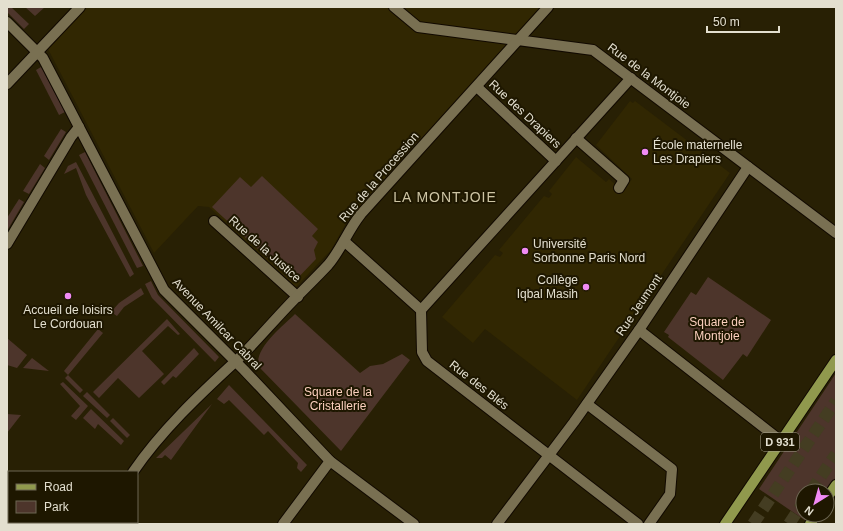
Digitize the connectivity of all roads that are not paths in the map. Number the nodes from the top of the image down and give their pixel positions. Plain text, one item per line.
1 (80, 7) edge
2 (394, 7) edge
3 (548, 7) edge
4 (7, 22) edge
5 (518, 40) junction
6 (38, 52) junction
7 (631, 78) junction
8 (7, 84) edge
9 (477, 87) junction
10 (79, 127) junction
11 (576, 138) junction
12 (558, 158) junction
13 (748, 167) junction
14 (619, 188) dead end
15 (214, 221) dead end
16 (836, 233) edge
17 (344, 241) junction
18 (7, 244) edge
19 (298, 297) junction
20 (421, 310) junction
21 (639, 330) junction
22 (836, 360) edge
23 (235, 362) junction
24 (587, 404) junction
25 (781, 441) junction
26 (548, 456) junction
27 (330, 461) junction
28 (134, 471) edge
29 (283, 524) edge
30 (414, 524) edge
31 (497, 524) edge
32 (638, 524) edge
33 (649, 524) edge
34 (725, 524) edge

1 - 6 street
2 - 5 street, Rue de la Montjoie
3 - 5 street, Rue de la Procession
4 - 6 street, Avenue Amilcar Cabral
5 - 7 street, Rue de la Montjoie
5 - 9 street, Rue de la Procession
6 - 8 street
6 - 10 street, Avenue Amilcar Cabral
7 - 11 street
7 - 13 street, Rue de la Montjoie
9 - 12 street, Rue des Drapiers
9 - 17 street, Rue de la Procession
10 - 18 street
10 - 23 street, Avenue Amilcar Cabral
11 - 12 street
11 - 14 street
12 - 20 street
13 - 16 street, Rue de la Montjoie
13 - 21 street, Rue Jeumont
15 - 19 street, Rue de la Justice
17 - 19 street, Rue de la Procession
17 - 20 street
19 - 23 street, Rue de la Procession
20 - 26 street, Rue des Blés
21 - 24 street, Rue Jeumont
21 - 25 street
22 - 25 main road, D 931
23 - 27 street, Avenue Amilcar Cabral
23 - 28 street, Rue de la Procession
24 - 26 street, Rue Jeumont
24 - 33 street
25 - 34 main road, D 931
26 - 31 street, Rue Jeumont
26 - 32 street, Rue des Blés
27 - 29 street
27 - 30 street, Avenue Amilcar Cabral

